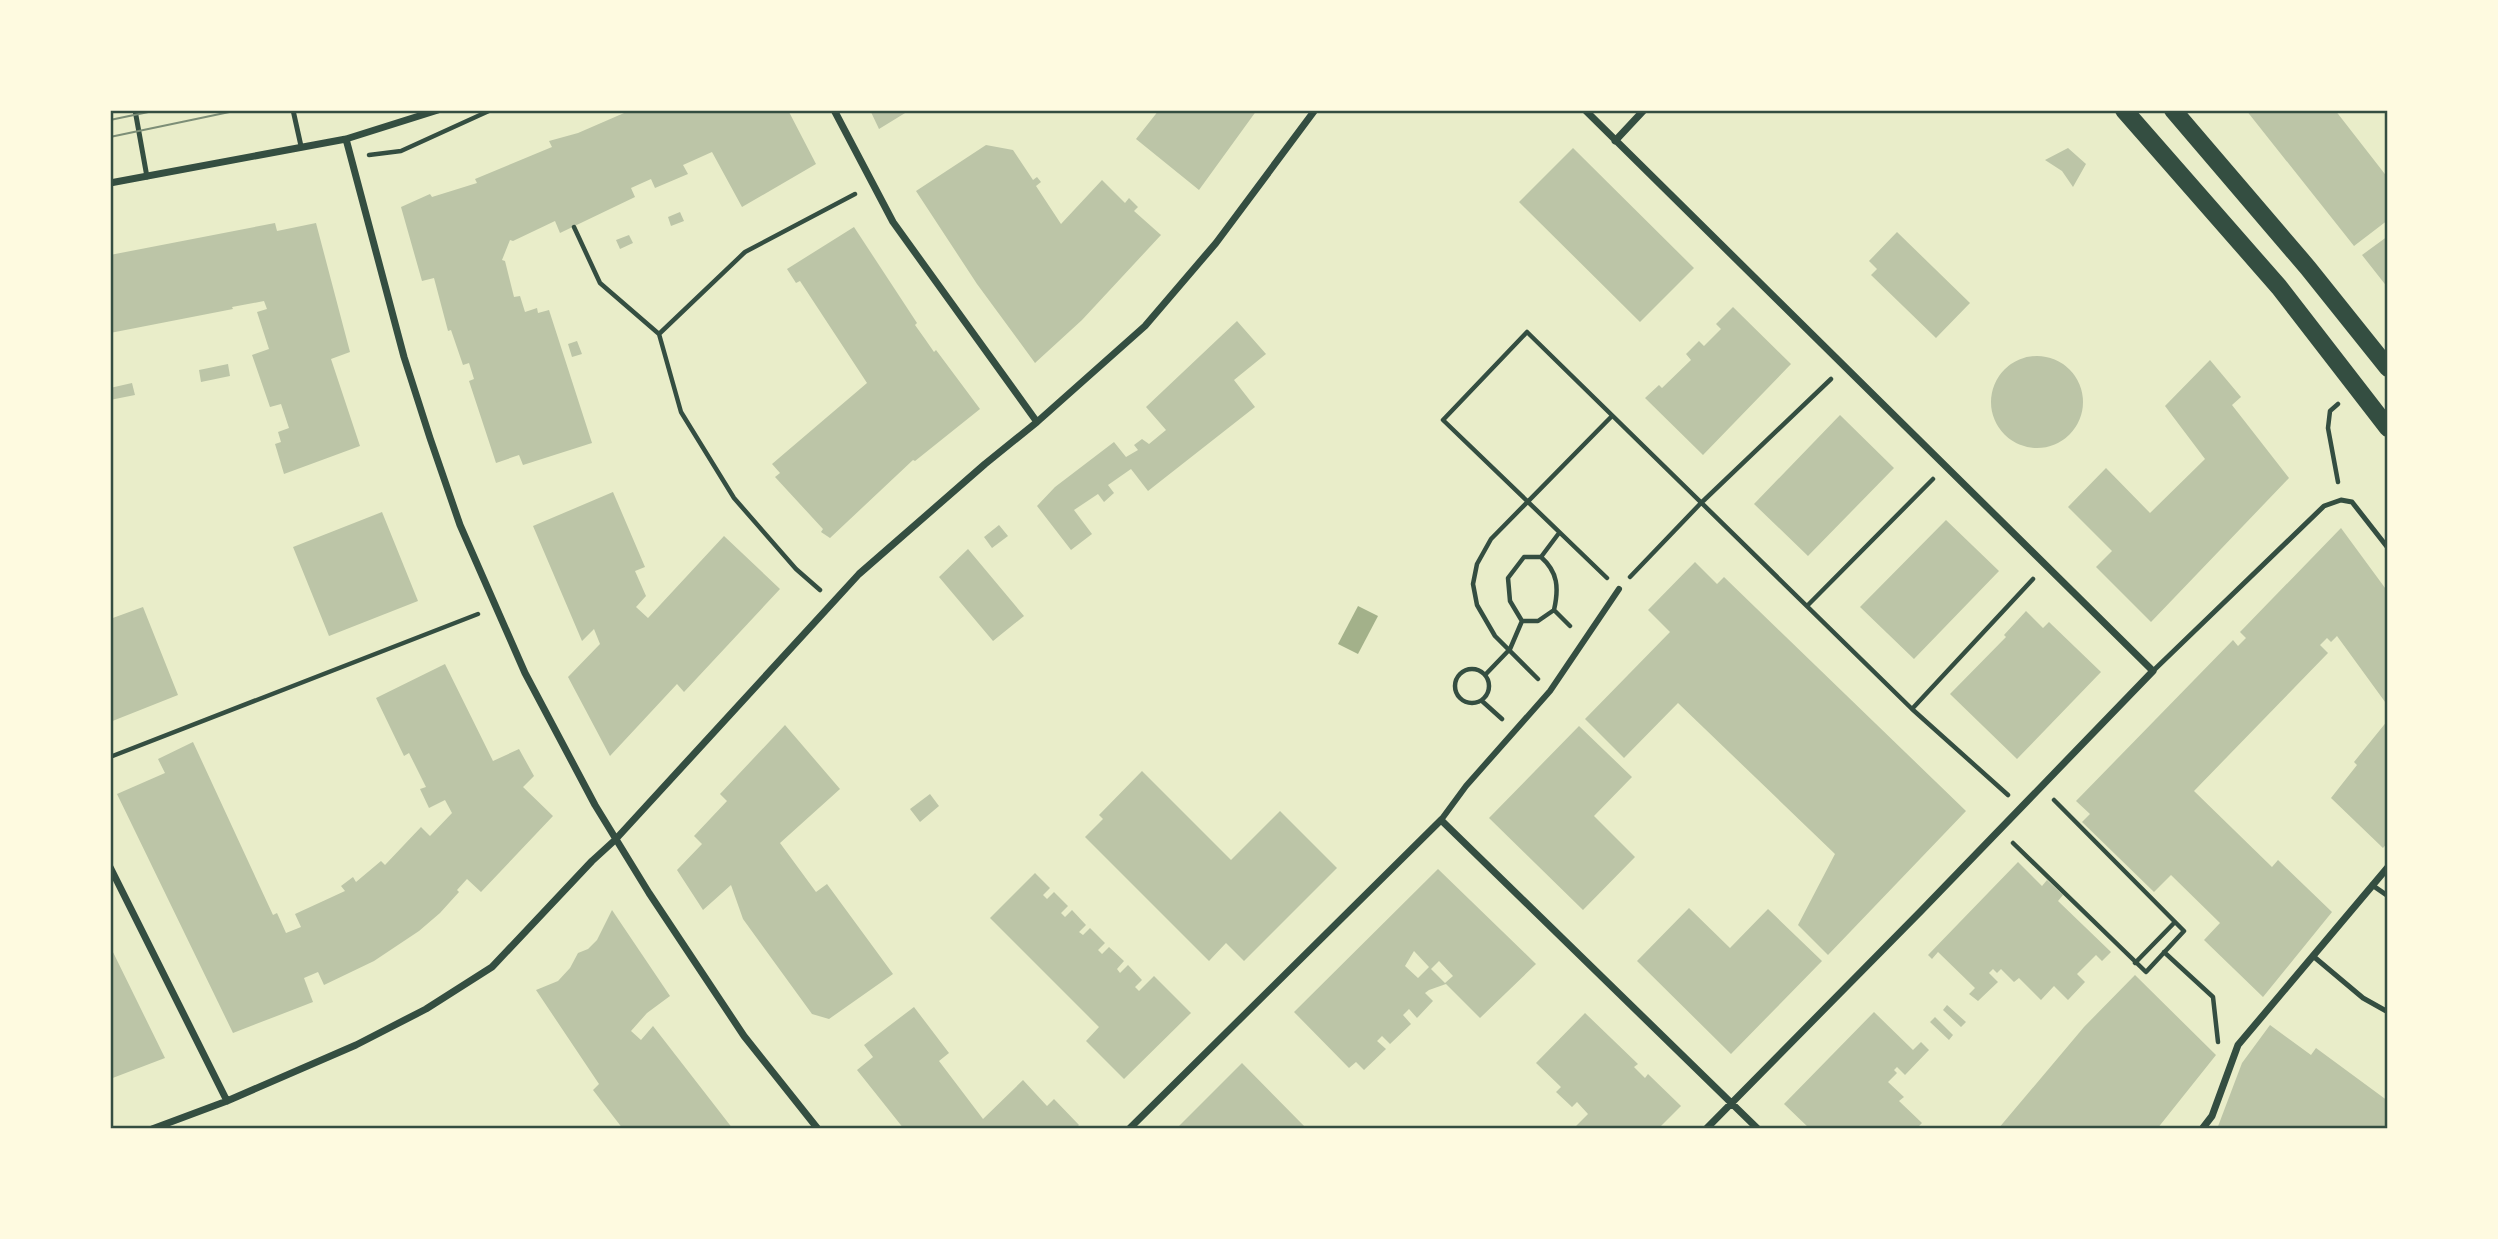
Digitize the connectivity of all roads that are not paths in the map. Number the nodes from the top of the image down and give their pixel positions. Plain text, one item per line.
1 (135, 110) edge
2 (293, 110) edge
3 (438, 110) edge
4 (834, 110) edge
5 (1315, 110) edge
6 (1585, 110) edge
7 (1644, 110) edge
8 (2124, 110) edge
9 (2173, 110) edge
10 (346, 139) junction
11 (1615, 141) junction
12 (301, 146) junction
13 (147, 177) junction
14 (110, 183) edge
15 (2388, 368) edge
16 (1037, 422) junction
17 (2388, 429) edge
18 (2388, 548) edge
19 (1619, 589) road end
20 (2153, 671) junction
21 (1441, 820) junction
22 (615, 840) junction
23 (110, 867) edge
24 (2388, 867) edge
25 (2372, 885) junction
26 (2388, 896) edge
27 (2313, 956) junction
28 (2387, 1014) edge
29 (227, 1101) junction
30 (1731, 1103) junction
31 (152, 1129) edge
32 (818, 1129) edge
33 (1129, 1129) edge
34 (1706, 1129) edge
35 (1758, 1129) edge
36 (2204, 1129) edge

1 - 13 lane
2 - 12 lane
3 - 10 street
4 - 16 street
5 - 16 street
6 - 11 street
7 - 11 street
8 - 17 main road
9 - 15 main road
10 - 12 street
10 - 22 street
11 - 20 street
12 - 13 street
13 - 14 street
16 - 22 street
18 - 20 lane
19 - 21 street
20 - 30 street
21 - 30 street
21 - 33 street
22 - 29 street
22 - 32 street
23 - 29 street
24 - 25 street
25 - 26 lane
25 - 27 street
27 - 28 lane
27 - 36 street
29 - 31 street
30 - 34 street
30 - 35 street

